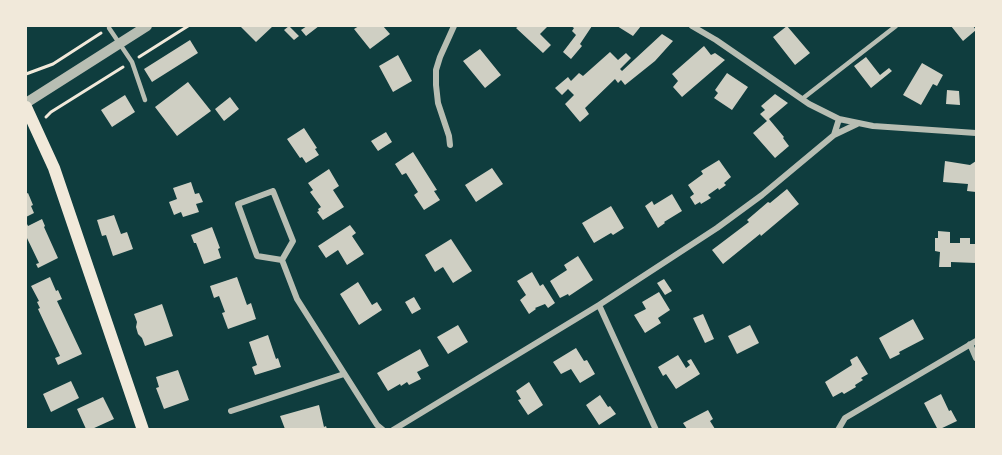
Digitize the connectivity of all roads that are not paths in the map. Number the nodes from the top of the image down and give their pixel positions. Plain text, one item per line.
1 (147, 26) edge
2 (454, 26) edge
3 (692, 26) edge
4 (896, 26) edge
5 (109, 28) road end
6 (118, 44) junction
7 (802, 99) junction
8 (145, 100) dead end
9 (26, 105) edge
10 (838, 119) junction
11 (857, 124) junction
12 (976, 133) edge
13 (834, 135) junction
14 (450, 145) dead end
15 (282, 260) junction
16 (599, 305) junction
17 (976, 341) edge
18 (970, 344) junction
19 (976, 358) edge
20 (344, 374) junction
21 (231, 411) dead end
22 (143, 429) edge
23 (383, 429) edge
24 (393, 429) edge
25 (656, 429) edge
26 (838, 429) edge

1 - 6 street
2 - 14 street
3 - 7 street
4 - 7 lane
5 - 6 lane
6 - 8 lane
6 - 9 street
7 - 10 street
9 - 22 main road
10 - 11 street
10 - 13 street
11 - 12 street
11 - 13 street
13 - 16 street
15 - 15 street
15 - 20 street
16 - 24 street
16 - 25 street
17 - 18 street
18 - 19 street
18 - 26 street
20 - 21 street
20 - 23 street

